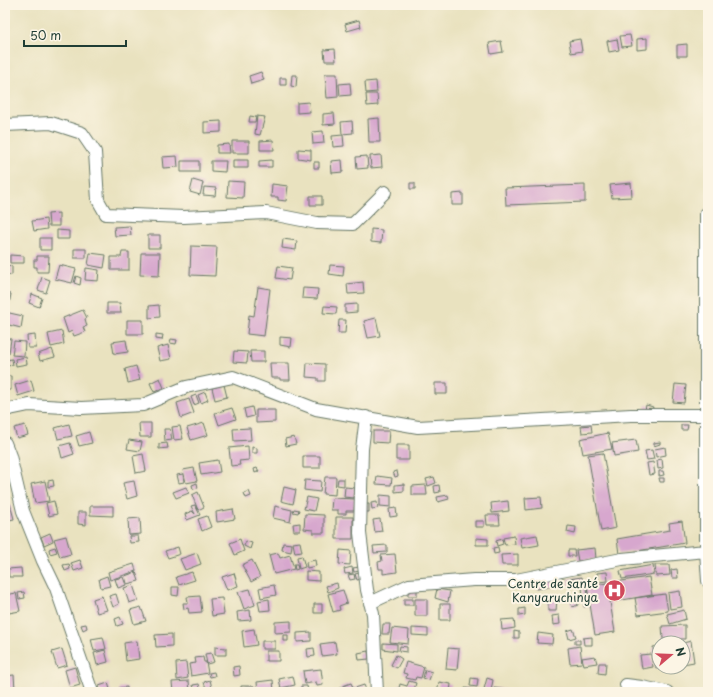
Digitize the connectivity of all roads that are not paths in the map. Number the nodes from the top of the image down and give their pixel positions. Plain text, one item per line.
1 (5, 125) edge
2 (385, 192) dead end
3 (708, 214) edge
4 (5, 410) edge
5 (706, 414) junction
6 (366, 417) junction
7 (707, 433) edge
8 (5, 443) edge
9 (706, 551) junction
10 (708, 581) edge
11 (370, 603) junction
12 (626, 685) dead end
13 (92, 692) edge
14 (377, 692) edge
15 (667, 692) edge

1 - 2 street
3 - 5 street
4 - 6 street
5 - 6 street
5 - 7 street
6 - 11 street
7 - 9 street
8 - 13 street
9 - 10 street
9 - 11 street
11 - 14 street
12 - 15 street

